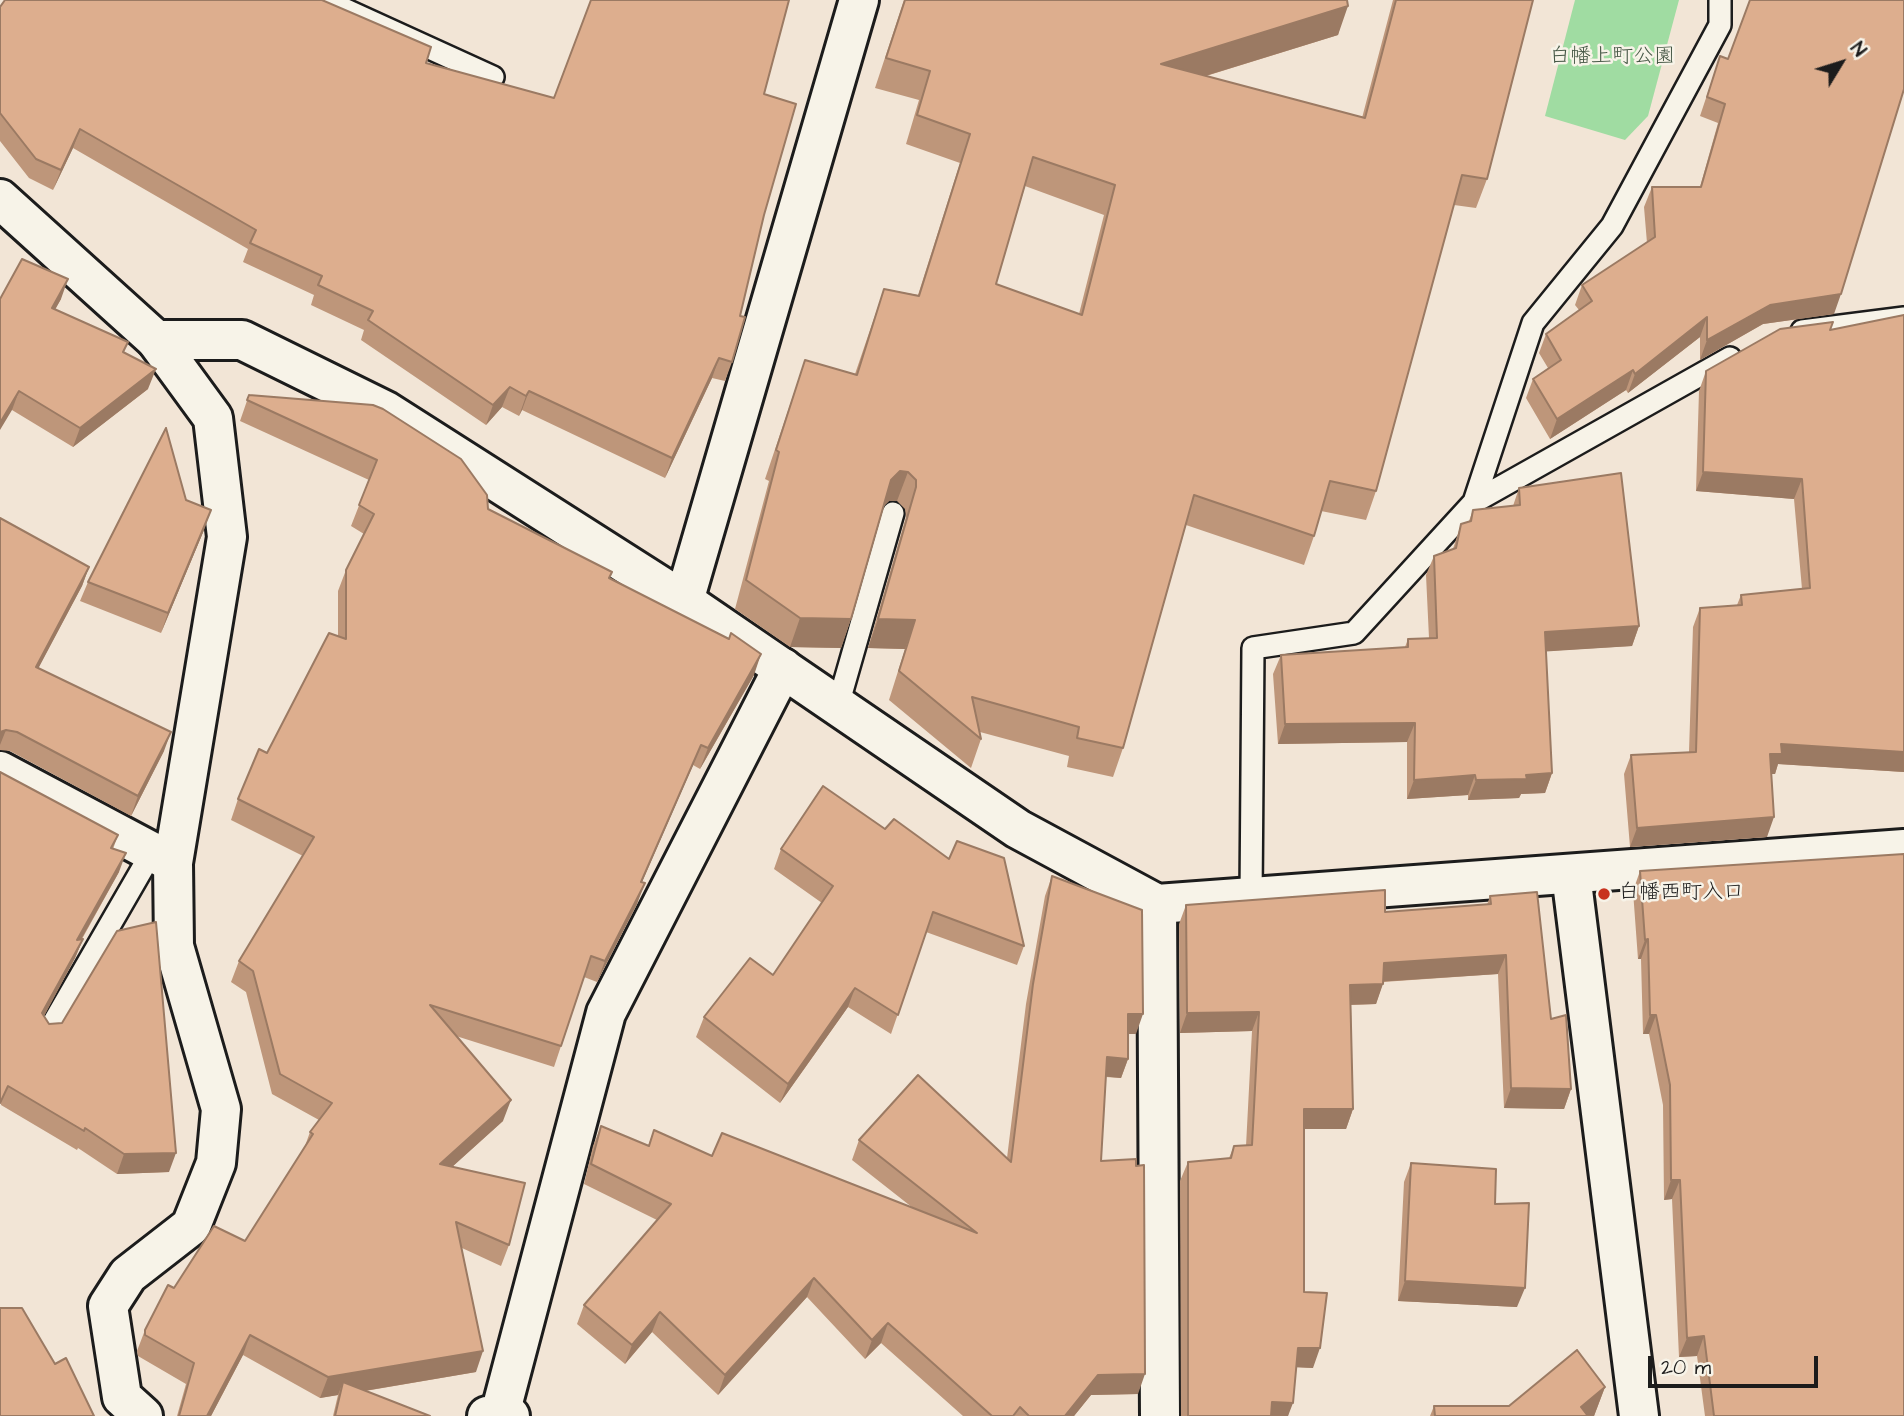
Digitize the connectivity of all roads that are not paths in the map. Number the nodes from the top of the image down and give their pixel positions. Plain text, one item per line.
1 (324, 0) edge
2 (859, 0) edge
3 (1720, 0) edge
4 (493, 77) dead end
5 (0, 199) edge
6 (1904, 318) edge
7 (1783, 334) edge
8 (156, 340) junction
9 (1745, 349) edge
10 (1474, 502) junction
11 (893, 513) edge
12 (684, 601) junction
13 (783, 668) junction
14 (838, 705) junction
15 (0, 771) edge
16 (1904, 849) edge
17 (163, 858) junction
18 (1571, 874) junction
19 (1251, 898) junction
20 (1157, 905) junction
21 (48, 1032) edge
22 (499, 1415) edge
23 (143, 1416) edge
24 (1160, 1416) edge
25 (1639, 1416) edge

1 - 4 lane
2 - 12 street
3 - 10 lane
5 - 8 street
6 - 7 lane
8 - 12 street
8 - 17 street
9 - 10 lane
10 - 19 lane
11 - 14 lane
12 - 13 street
13 - 14 street
13 - 22 street
14 - 20 street
15 - 17 street
16 - 18 street
17 - 21 lane
17 - 23 street
18 - 19 street
18 - 25 street
19 - 20 street
20 - 24 street

